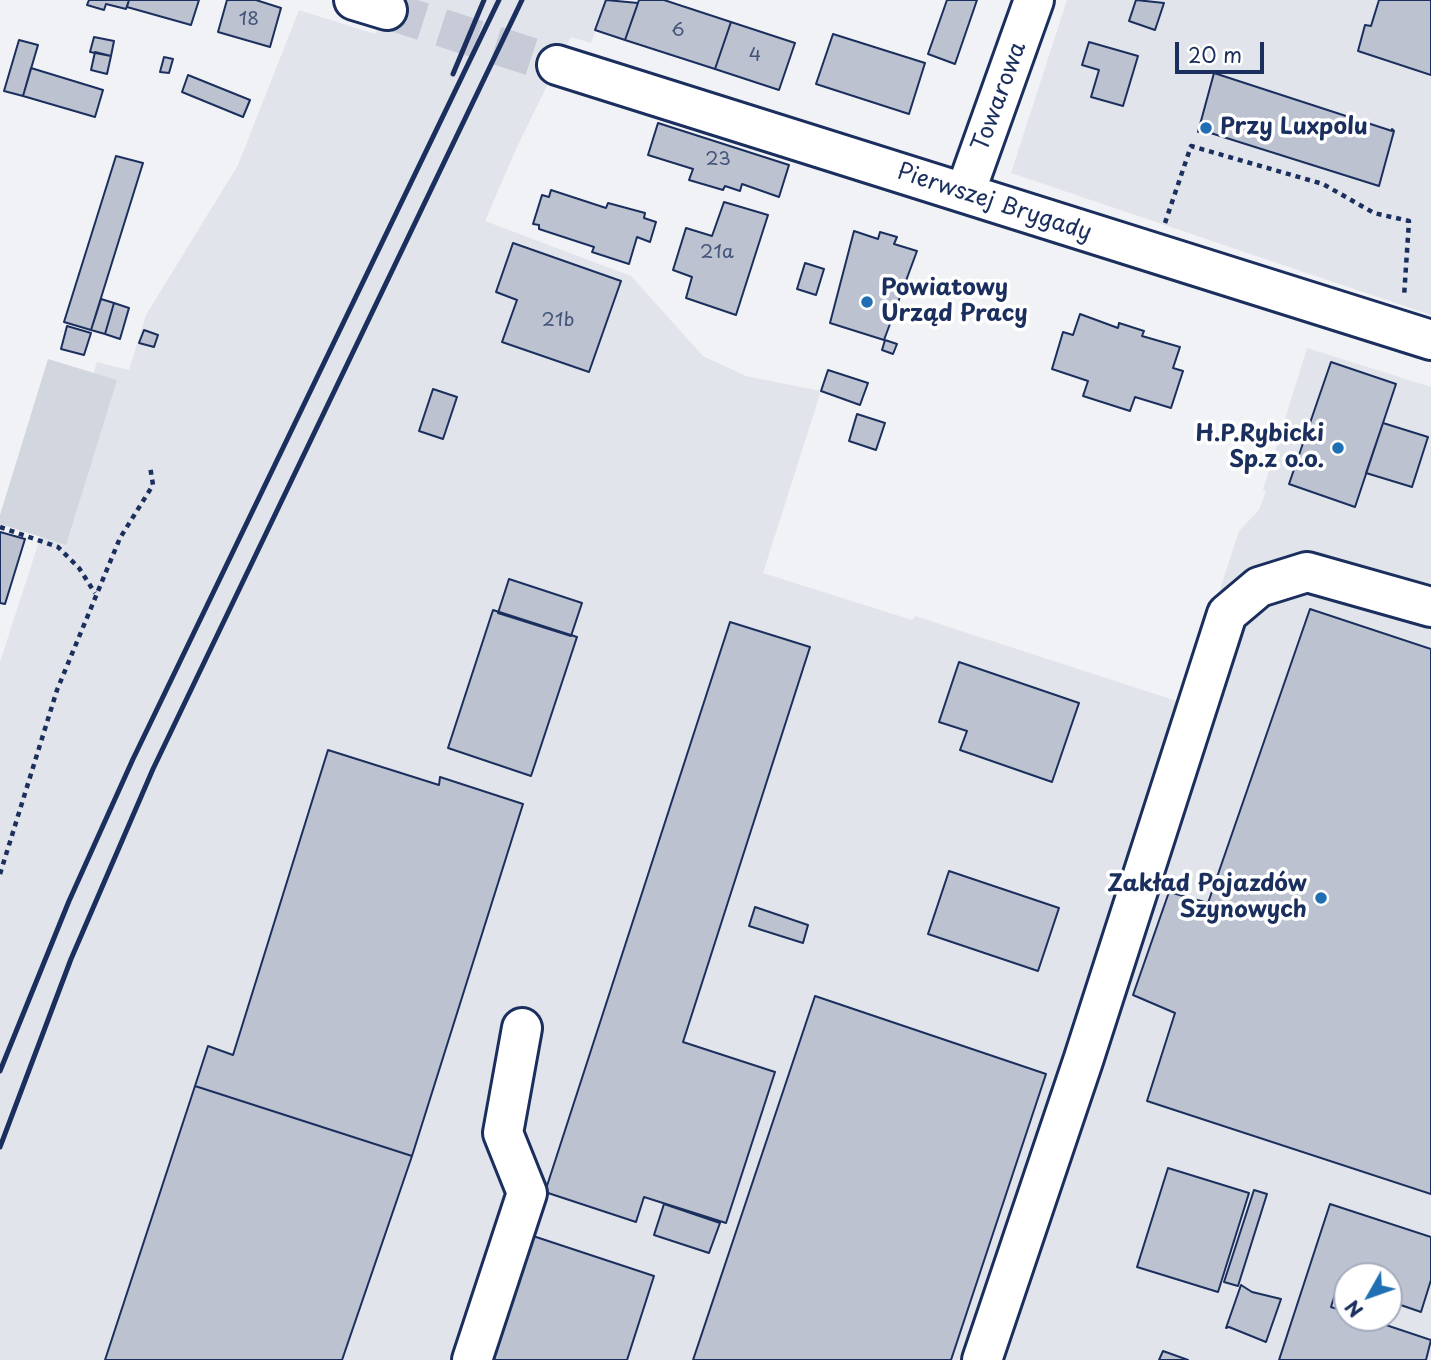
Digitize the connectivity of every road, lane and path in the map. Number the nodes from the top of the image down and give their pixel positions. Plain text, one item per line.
1 (1034, 0) edge
2 (557, 65) tunnel mouth
3 (965, 193) junction
4 (1163, 230) dead end
5 (1402, 310) dead end
6 (1431, 340) edge
7 (150, 466) dead end
8 (0, 527) edge
9 (95, 593) junction
10 (1431, 607) edge
11 (0, 874) edge
12 (522, 1028) dead end
13 (472, 1360) edge
14 (982, 1360) edge

1 - 3 street, Towarowa
2 - 3 street, Pierwszej Brygady
3 - 6 street, Pierwszej Brygady
4 - 5 path
7 - 9 path
8 - 9 path
9 - 11 path
10 - 14 street
12 - 13 street

